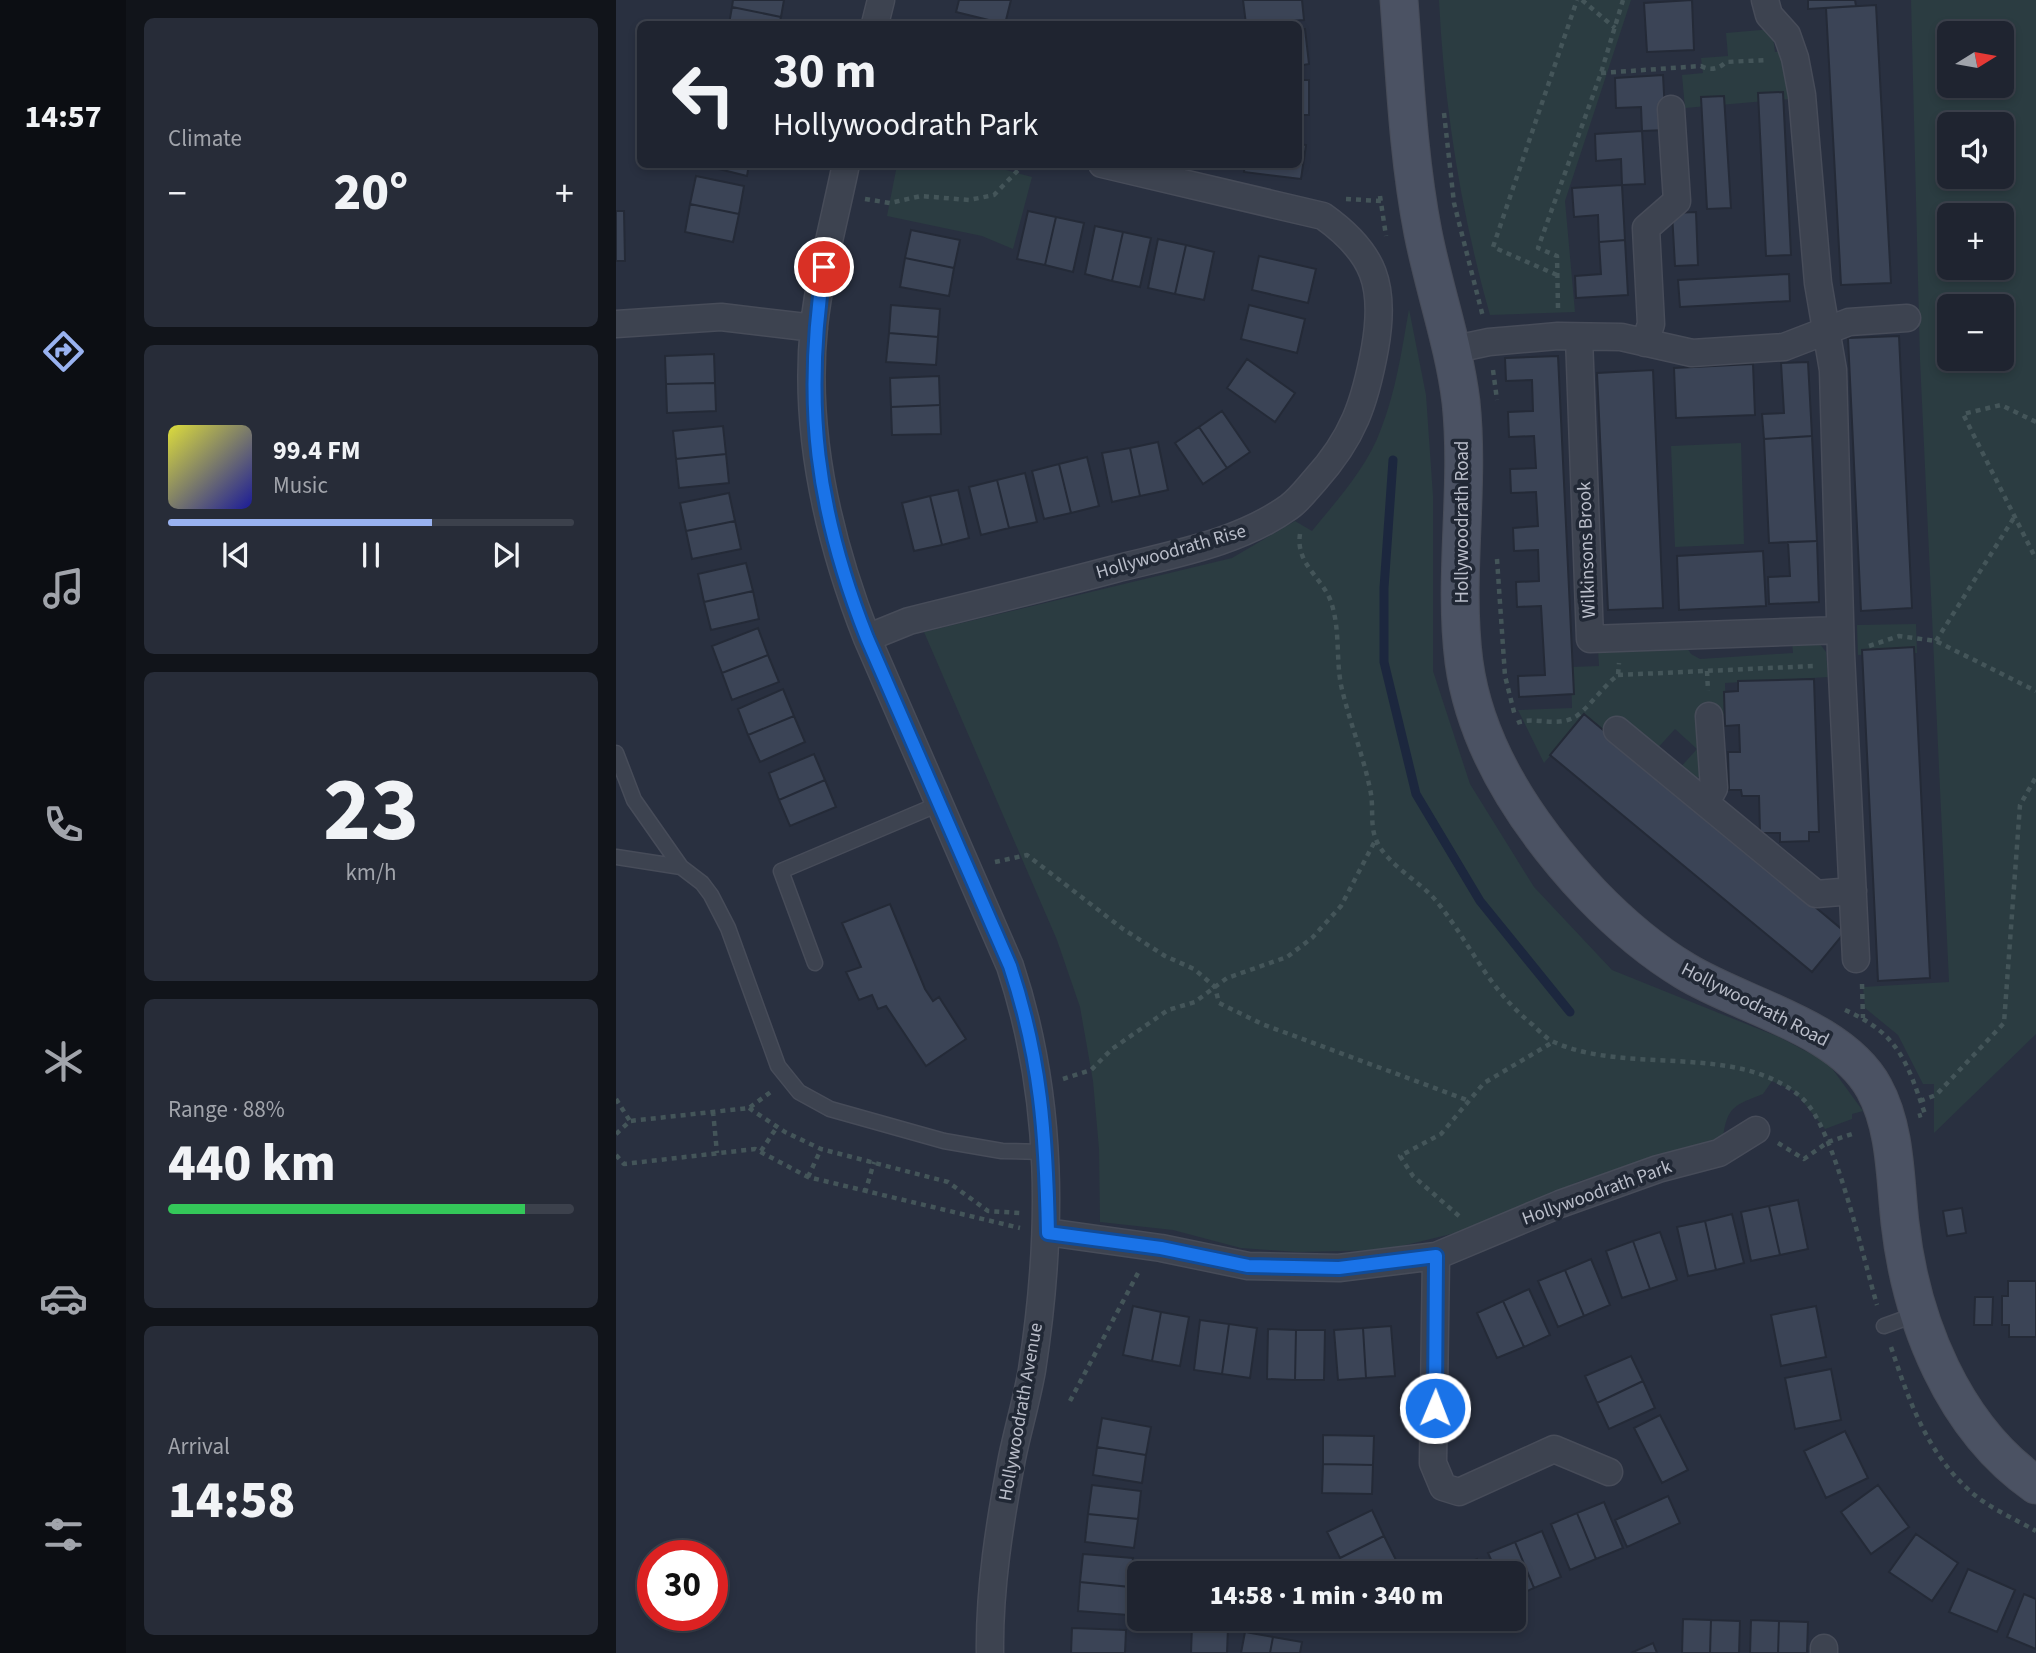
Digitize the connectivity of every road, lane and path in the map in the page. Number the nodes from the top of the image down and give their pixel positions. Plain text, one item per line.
1 (881, 0) edge
2 (1399, 0) edge
3 (1579, 0) edge
4 (1623, 0) edge
5 (1765, 0) edge
6 (876, 21) edge
7 (1615, 27) junction
8 (1795, 58) junction
9 (1601, 73) junction
10 (1671, 109) dead end
11 (845, 168) edge
12 (1020, 168) edge
13 (1119, 168) edge
14 (840, 194) junction
15 (1558, 275) junction
16 (1907, 318) dead end
17 (616, 324) edge
18 (814, 328) junction
19 (1826, 331) junction
20 (1569, 336) junction
21 (1645, 343) junction
22 (1451, 350) junction
23 (2036, 422) edge
24 (2015, 515) junction
25 (1301, 523) dead end
26 (2036, 559) edge
27 (1840, 630) junction
28 (867, 638) junction
29 (1620, 638) junction
30 (1936, 641) dead end
31 (1709, 716) dead end
32 (1517, 723) dead end
33 (1617, 730) dead end
34 (616, 753) edge
35 (2036, 776) edge
36 (1706, 802) junction
37 (939, 804) junction
38 (1376, 839) junction
39 (616, 857) edge
40 (681, 867) junction
41 (967, 869) junction
42 (1853, 891) junction
43 (1856, 960) dead end
44 (815, 964) dead end
45 (1215, 987) junction
46 (1553, 1042) junction
47 (788, 1081) junction
48 (1041, 1086) junction
49 (616, 1099) edge
50 (1468, 1100) junction
51 (1920, 1101) dead end
52 (748, 1108) junction
53 (713, 1111) junction
54 (630, 1121) junction
55 (777, 1127) junction
56 (1756, 1130) joint
57 (616, 1133) edge
58 (821, 1149) junction
59 (761, 1151) junction
60 (1045, 1152) junction
61 (717, 1153) junction
62 (616, 1155) edge
63 (874, 1162) junction
64 (808, 1177) junction
65 (865, 1193) junction
66 (993, 1211) dead end
67 (993, 1224) dead end
68 (1048, 1233) junction
69 (1469, 1242) junction
70 (1151, 1247) junction
71 (1436, 1256) junction
72 (1921, 1312) junction
73 (1884, 1326) dead end
74 (1070, 1401) dead end
75 (1609, 1472) dead end
76 (2036, 1485) edge
77 (990, 1653) edge

1 - 6 street
2 - 22 main road, Hollywoodrath Road
3 - 7 path
3 - 15 path
4 - 7 path
5 - 8 street
7 - 9 path
8 - 9 path
8 - 19 street
9 - 15 path
10 - 21 street
11 - 14 street, Hollywoodrath Avenue
12 - 14 path
13 - 28 street, Hollywoodrath Rise
14 - 18 street, Hollywoodrath Avenue
15 - 20 path
16 - 19 street
17 - 18 street
18 - 28 street, Hollywoodrath Avenue
19 - 21 street
19 - 27 street
20 - 21 street
20 - 22 street
20 - 29 street, Wilkinsons Brook
22 - 72 main road, Hollywoodrath Road
23 - 24 path
24 - 26 path
24 - 30 path
25 - 38 path
27 - 29 street, Wilkinsons Brook
27 - 42 street
28 - 37 street, Hollywoodrath Avenue
29 - 32 path
31 - 36 street
33 - 36 street
34 - 40 lane
35 - 51 path
36 - 42 street
37 - 41 street, Hollywoodrath Avenue
37 - 44 lane
38 - 45 path
38 - 46 path
39 - 40 lane
40 - 47 lane
41 - 45 path
41 - 48 street, Hollywoodrath Avenue
42 - 43 street
45 - 48 path
45 - 50 path
46 - 50 path
46 - 56 path
47 - 52 path
47 - 60 lane
48 - 60 street, Hollywoodrath Avenue
49 - 54 path
50 - 69 path
52 - 53 path
52 - 55 path
53 - 54 path
53 - 61 path
54 - 57 path
55 - 58 path
55 - 59 path
56 - 69 street, Hollywoodrath Park
58 - 63 path
58 - 64 path
59 - 61 path
59 - 64 path
60 - 68 street, Hollywoodrath Avenue
61 - 62 path
63 - 65 path
63 - 66 path
64 - 65 path
65 - 67 path
68 - 70 street, Hollywoodrath Park
68 - 77 street, Hollywoodrath Avenue
69 - 71 street, Hollywoodrath Park
70 - 71 street, Hollywoodrath Park
70 - 74 path
71 - 75 street
72 - 73 lane
72 - 76 main road, Hollywoodrath Road

